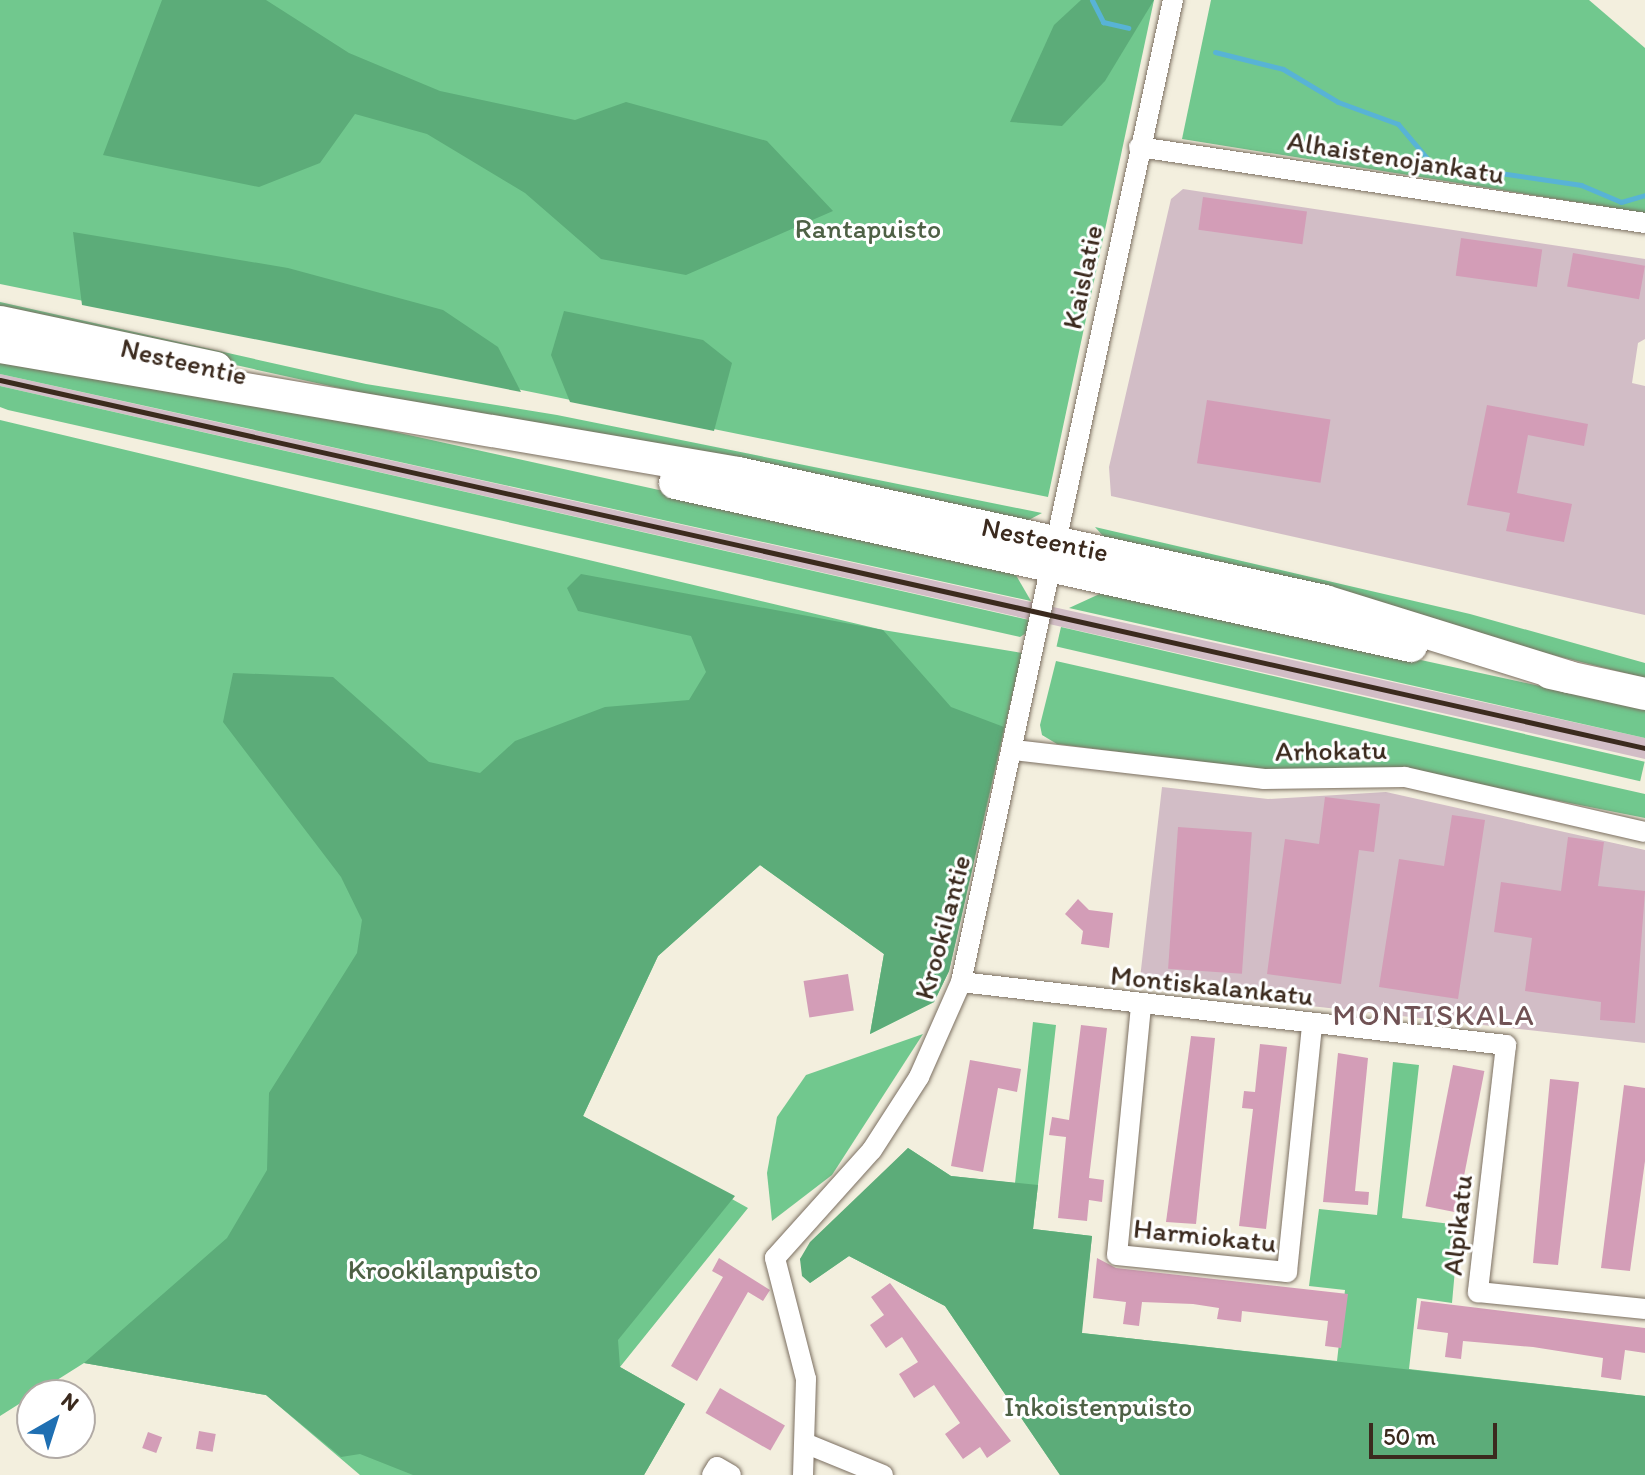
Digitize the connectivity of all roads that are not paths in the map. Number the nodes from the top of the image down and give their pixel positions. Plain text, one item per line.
1 (1173, 0) edge
2 (1139, 147) junction
3 (1645, 223) edge
4 (0, 322) edge
5 (0, 347) edge
6 (365, 411) junction
7 (1057, 554) junction
8 (1645, 694) edge
9 (1014, 750) junction
10 (1645, 832) edge
11 (961, 982) junction
12 (1141, 1006) junction
13 (1312, 1024) junction
14 (1506, 1045) joint
15 (1645, 1309) edge
16 (807, 1444) junction
17 (712, 1475) edge
18 (731, 1475) edge
19 (803, 1475) edge
20 (883, 1475) edge

1 - 2 street, Kaislatie
2 - 3 street, Alhaistenojankatu
2 - 7 street, Kaislatie
4 - 6 main road, Nesteentie
5 - 6 main road, Nesteentie
6 - 7 main road, Nesteentie
7 - 8 main road, Nesteentie
7 - 9 street, Krookilantie
9 - 10 street, Arhokatu
9 - 11 street, Krookilantie
11 - 12 street, Montiskalankatu
11 - 16 street, Krookilantie
12 - 13 street, Montiskalankatu
12 - 13 street, Harmiokatu
13 - 14 street, Montiskalankatu
14 - 15 street, Alpikatu
16 - 19 street
16 - 20 street
17 - 18 street

